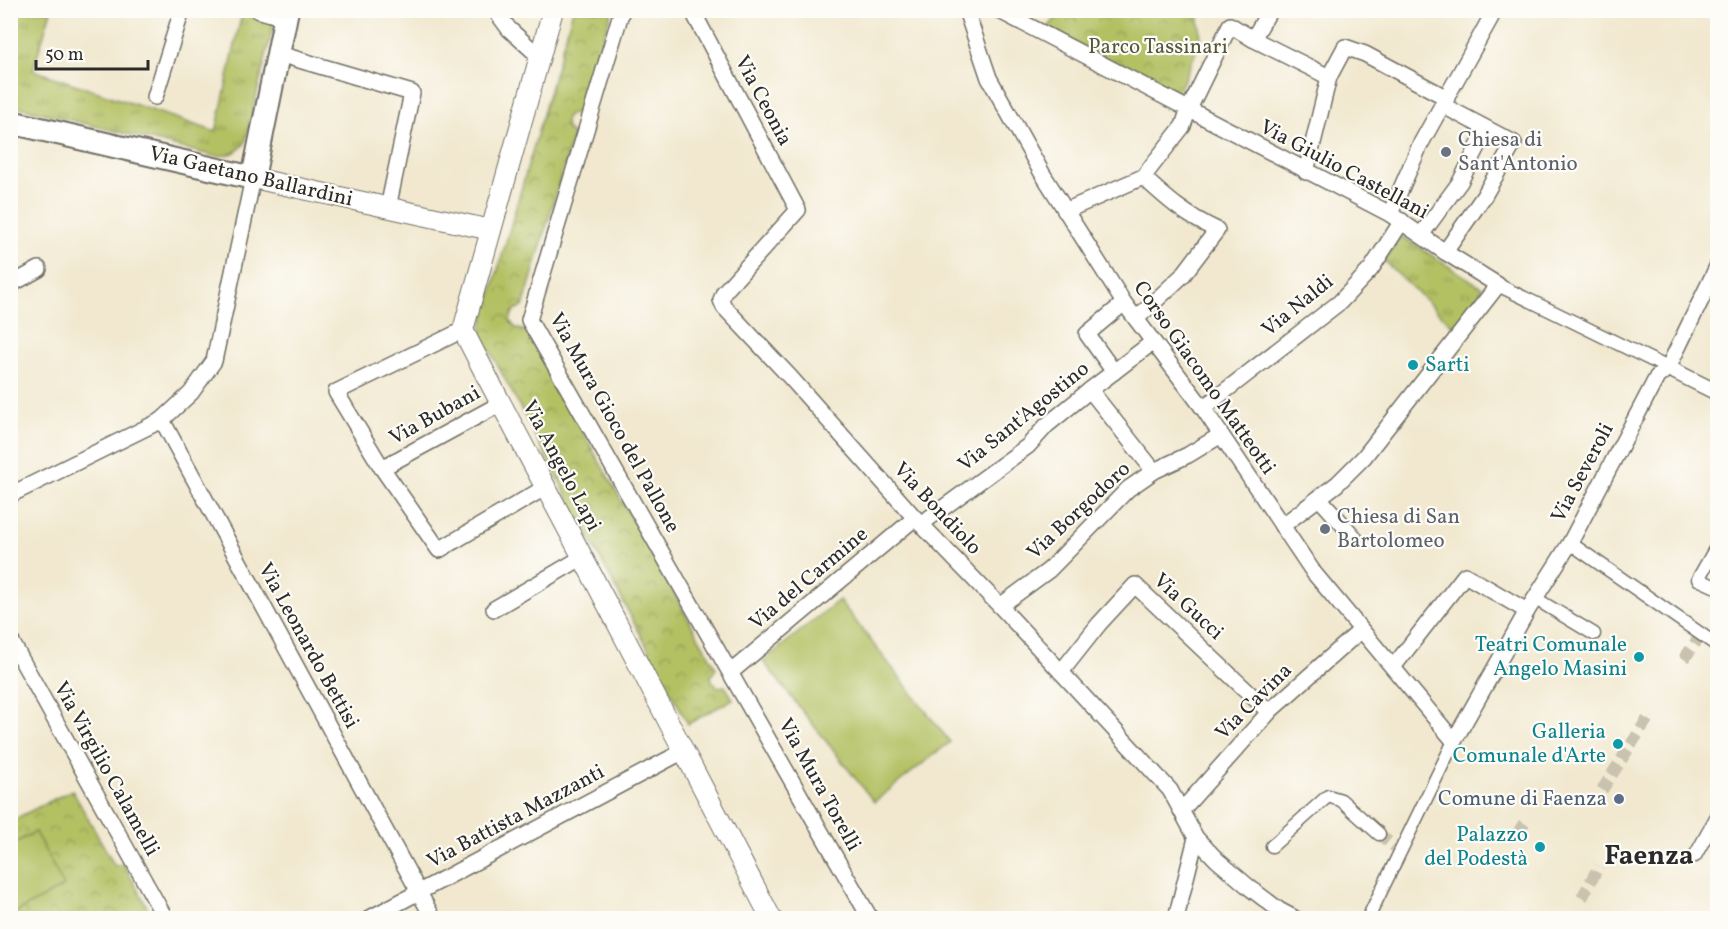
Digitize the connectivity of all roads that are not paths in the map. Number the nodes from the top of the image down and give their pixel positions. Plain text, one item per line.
1 (182, 10) edge
2 (257, 10) edge
3 (495, 10) edge
4 (553, 10) edge
5 (622, 10) edge
6 (692, 10) edge
7 (966, 10) edge
8 (998, 10) edge
9 (1270, 10) edge
10 (1495, 10) edge
11 (286, 14) edge
12 (1253, 39) junction
13 (279, 54) junction
14 (540, 57) junction
15 (1329, 77) junction
16 (155, 98) dead end
17 (1445, 102) junction
18 (1188, 111) junction
19 (10, 122) edge
20 (1481, 126) junction
21 (1306, 172) junction
22 (1143, 177) junction
23 (253, 178) junction
24 (388, 208) junction
25 (798, 210) joint
26 (1065, 211) junction
27 (1396, 218) junction
28 (491, 230) junction
29 (1421, 235) junction
30 (1445, 252) junction
31 (1718, 265) edge
32 (39, 269) dead end
33 (10, 285) edge
34 (1498, 285) junction
35 (1124, 303) junction
36 (1136, 319) junction
37 (463, 330) junction
38 (1154, 342) junction
39 (1668, 368) junction
40 (1114, 372) junction
41 (1090, 390) junction
42 (1718, 393) edge
43 (500, 404) junction
44 (1203, 408) junction
45 (162, 420) junction
46 (1221, 435) junction
47 (382, 468) junction
48 (1154, 471) junction
49 (546, 487) junction
50 (10, 495) edge
51 (1319, 498) junction
52 (918, 521) junction
53 (1282, 526) junction
54 (1354, 537) dead end
55 (1570, 543) junction
56 (1718, 544) edge
57 (583, 557) junction
58 (1718, 588) edge
59 (1532, 605) junction
60 (1000, 606) junction
61 (494, 609) dead end
62 (1361, 630) junction
63 (1594, 634) dead end
64 (10, 639) edge
65 (1718, 646) edge
66 (1394, 666) junction
67 (731, 672) junction
68 (1061, 672) junction
69 (1269, 712) junction
70 (1455, 741) junction
71 (682, 753) junction
72 (1182, 810) junction
73 (1718, 814) edge
74 (1379, 834) tunnel mouth
75 (1196, 838) junction
76 (1272, 846) dead end
77 (1695, 856) dead end
78 (418, 891) junction
79 (165, 918) edge
80 (370, 918) edge
81 (433, 918) edge
82 (771, 918) edge
83 (870, 918) edge
84 (1176, 918) edge
85 (1294, 918) edge
86 (1368, 918) edge

1 - 16 street
2 - 11 street
3 - 14 street
4 - 14 street
5 - 67 street, Via Mura Gioco del Pallone
6 - 25 street, Via Ceonia
7 - 26 street, Corso Giacomo Matteotti
8 - 18 street, Via Giulio Castellani
9 - 12 street
10 - 17 street, Via Naldi
11 - 13 main road
12 - 15 street
12 - 18 street
13 - 23 main road
13 - 24 street
14 - 28 street
15 - 17 street
15 - 21 street
17 - 20 street
17 - 27 street, Via Naldi
18 - 21 street, Via Giulio Castellani
18 - 22 street
19 - 23 main road, Via Gaetano Ballardini
20 - 29 street
20 - 30 street
21 - 27 street, Via Giulio Castellani
22 - 26 street
22 - 36 street
23 - 24 street, Via Gaetano Ballardini
23 - 45 street
24 - 28 street, Via Gaetano Ballardini
25 - 52 street, Via Bondiolo
26 - 35 street, Corso Giacomo Matteotti
27 - 29 street, Via Giulio Castellani
27 - 44 street, Via Naldi
28 - 37 street
29 - 30 street, Via Giulio Castellani
30 - 34 street, Via Giulio Castellani
31 - 39 street, Via Severoli
32 - 33 street
34 - 39 street, Via Giulio Castellani
34 - 51 street
35 - 36 street, Corso Giacomo Matteotti
35 - 40 street
36 - 38 street, Corso Giacomo Matteotti
37 - 43 street, Via Angelo Lapi
37 - 47 street
38 - 40 street, Via Sant'Agostino
38 - 44 street, Corso Giacomo Matteotti
39 - 42 street
39 - 55 street, Via Severoli
40 - 41 street, Via Sant'Agostino
41 - 48 street
41 - 52 street, Via Sant'Agostino
43 - 47 street, Via Bubani
43 - 49 street, Via Angelo Lapi
44 - 46 street, Corso Giacomo Matteotti
45 - 50 street
45 - 78 street, Via Leonardo Bettisi
46 - 48 street, Via Borgodoro
46 - 53 street, Corso Giacomo Matteotti
47 - 49 street, Via Bubani
48 - 60 street, Via Borgodoro
49 - 57 street, Via Angelo Lapi
51 - 53 street
51 - 54 street
52 - 60 street, Via Bondiolo
52 - 67 street, Via del Carmine
53 - 62 street, Corso Giacomo Matteotti
55 - 59 street, Via Severoli
55 - 65 street
56 - 58 street
57 - 61 street
57 - 71 street, Via Angelo Lapi
59 - 63 street
59 - 66 street
59 - 70 street, Via Severoli
60 - 68 street, Via Bondiolo
62 - 66 street, Corso Giacomo Matteotti
62 - 69 street, Via Cavina
64 - 79 street, Via Virgilio Calamelli
66 - 70 street, Corso Giacomo Matteotti
67 - 83 street, Via Mura Torelli
68 - 69 street, Via Gucci
68 - 72 street, Via Bondiolo
69 - 72 street, Via Cavina
70 - 86 street
71 - 78 street, Via Battista Mazzanti
71 - 82 street, Via Angelo Lapi
72 - 75 street, Via Bondiolo
73 - 77 street
74 - 76 street
75 - 84 street
75 - 85 street, Via Bondiolo
78 - 80 street, Via Battista Mazzanti
78 - 81 street, Via Leonardo Bettisi

